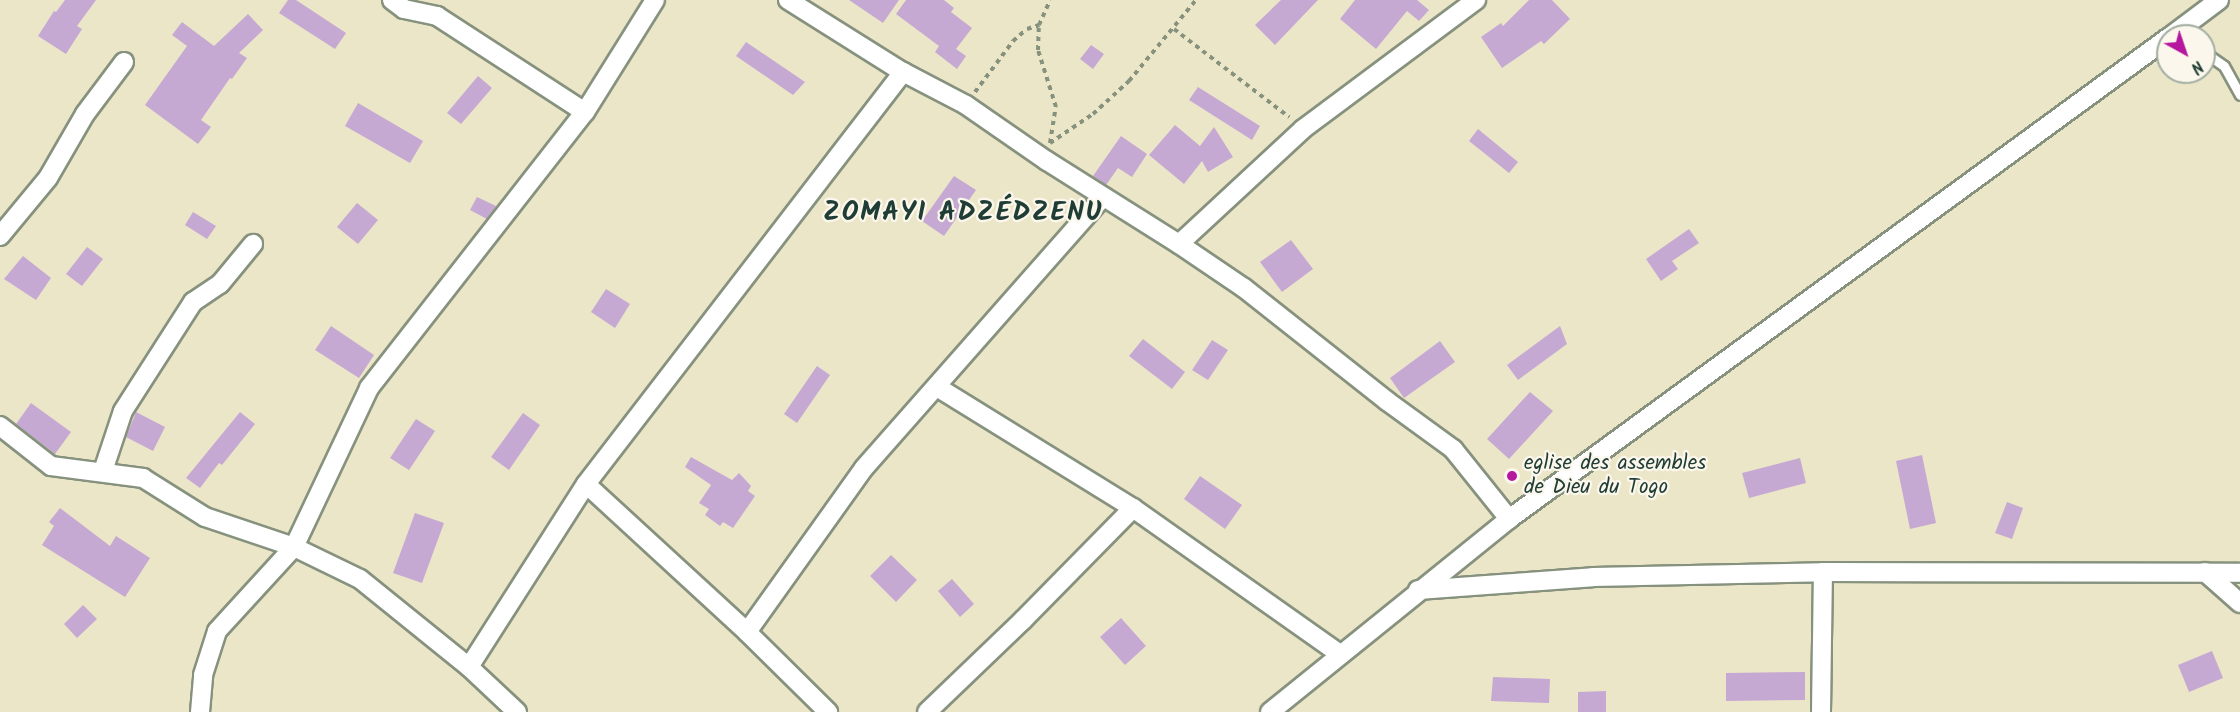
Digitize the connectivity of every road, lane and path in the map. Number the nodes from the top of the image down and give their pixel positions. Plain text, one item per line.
1 (392, 0) edge
2 (655, 0) edge
3 (788, 0) edge
4 (1050, 0) edge
5 (1196, 0) edge
6 (1476, 0) edge
7 (2219, 0) edge
8 (2195, 9) edge
9 (2183, 24) edge
10 (1039, 25) junction
11 (1174, 29) junction
12 (2156, 48) edge
13 (2216, 60) edge
14 (124, 62) dead end
15 (903, 72) junction
16 (2240, 95) edge
17 (966, 105) junction
18 (585, 112) junction
19 (1304, 129) junction
20 (1102, 198) junction
21 (0, 236) edge
22 (253, 244) dead end
23 (1179, 244) junction
24 (937, 387) junction
25 (0, 426) edge
26 (103, 471) junction
27 (586, 484) junction
28 (1133, 508) junction
29 (1509, 519) junction
30 (294, 547) junction
31 (1823, 572) junction
32 (2205, 573) junction
33 (2240, 573) edge
34 (1418, 590) junction
35 (2240, 603) edge
36 (747, 632) junction
37 (1340, 654) junction
38 (469, 667) junction
39 (200, 712) edge
40 (517, 712) edge
41 (828, 712) edge
42 (927, 712) edge
43 (1270, 712) edge
44 (1821, 712) edge

1 - 18 street
2 - 18 street
3 - 15 street
4 - 10 path
5 - 11 path
6 - 19 street
7 - 8 street
8 - 9 street
10 - 11 path
10 - 17 path
11 - 19 path
12 - 29 street
13 - 16 lane
14 - 21 street
15 - 17 street
15 - 27 street
17 - 20 street
18 - 30 street
19 - 23 street
20 - 23 street
20 - 24 street
22 - 26 street
23 - 29 street
24 - 28 street
24 - 36 street
25 - 26 street
26 - 30 street
27 - 36 street
27 - 38 street
28 - 37 street
28 - 42 street
29 - 34 street
30 - 38 street
30 - 39 street
31 - 32 street
31 - 34 street
31 - 44 street
32 - 33 street
32 - 35 street
34 - 37 street
36 - 41 street
37 - 43 street
38 - 40 street

